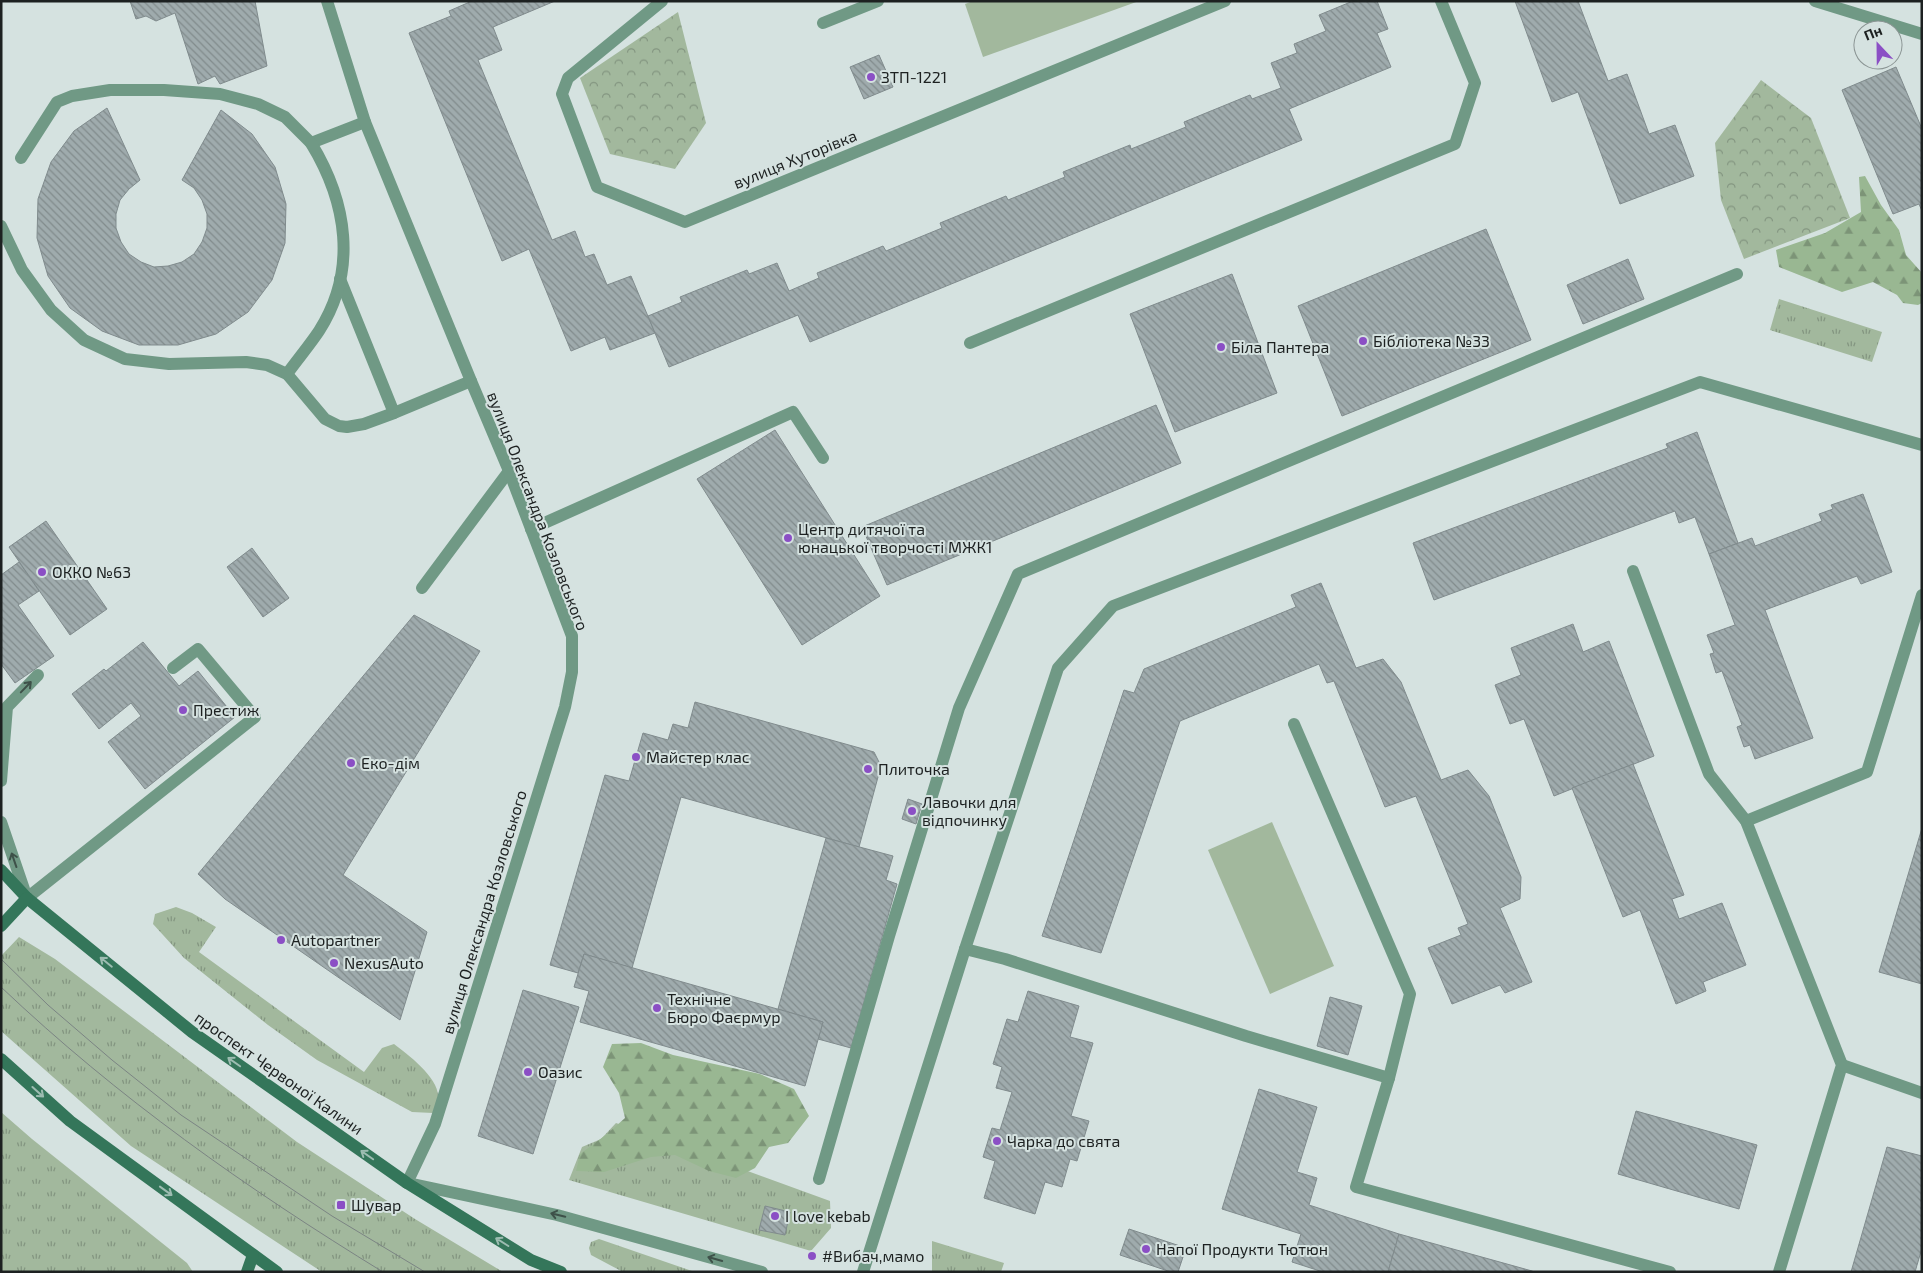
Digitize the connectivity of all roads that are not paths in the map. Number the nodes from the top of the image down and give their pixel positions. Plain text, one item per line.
1 (327, 1) edge
2 (662, 1) edge
3 (878, 1) edge
4 (1225, 1) edge
5 (1441, 1) edge
6 (1816, 1) edge
7 (823, 24) dead end
8 (1922, 34) edge
9 (365, 122) junction
10 (311, 143) junction
11 (21, 158) dead end
12 (1, 226) edge
13 (1738, 274) dead end
14 (340, 279) junction
15 (970, 343) dead end
16 (287, 374) junction
17 (471, 380) junction
18 (394, 413) junction
19 (1922, 445) edge
20 (823, 458) dead end
21 (509, 471) junction
22 (531, 529) junction
23 (1633, 571) dead end
24 (422, 588) dead end
25 (1922, 595) edge
26 (173, 668) dead end
27 (38, 675) dead end
28 (1294, 724) dead end
29 (1, 781) edge
30 (1746, 821) junction
31 (1, 822) edge
32 (1, 870) edge
33 (28, 898) junction
34 (1, 926) edge
35 (965, 949) junction
36 (1, 1060) edge
37 (1842, 1065) junction
38 (1389, 1078) junction
39 (1922, 1093) edge
40 (819, 1179) dead end
41 (407, 1183) junction
42 (253, 1255) junction
43 (247, 1272) edge
44 (277, 1272) edge
45 (561, 1272) edge
46 (762, 1272) edge
47 (863, 1272) edge
48 (1670, 1272) edge
49 (1779, 1272) edge

1 - 9 street, вулиця Олександра Козловського
2 - 4 street, вулиця Хуторівка
3 - 7 street
5 - 15 street
6 - 8 street
9 - 10 street
9 - 17 street, вулиця Олександра Козловського
10 - 11 street
10 - 14 street
12 - 16 street
13 - 40 street
14 - 16 street
14 - 18 street
16 - 18 street
17 - 18 street
17 - 21 street, вулиця Олександра Козловського
19 - 35 street
20 - 22 street
21 - 22 street, вулиця Олександра Козловського
21 - 24 street
22 - 41 street, вулиця Олександра Козловського
23 - 30 street
25 - 30 street
26 - 33 street
29 -> 27 street
28 - 38 street
30 - 37 street
33 -> 31 street
32 - 33 main road, проспект Червоної Калини
33 - 34 main road
41 -> 33 main road, проспект Червоної Калини
35 - 38 street
35 - 47 street
36 -> 42 main road
37 - 39 street
37 - 49 street
38 - 48 street
45 -> 41 main road, проспект Червоної Калини
46 -> 41 street
42 - 43 main road
42 - 44 main road

